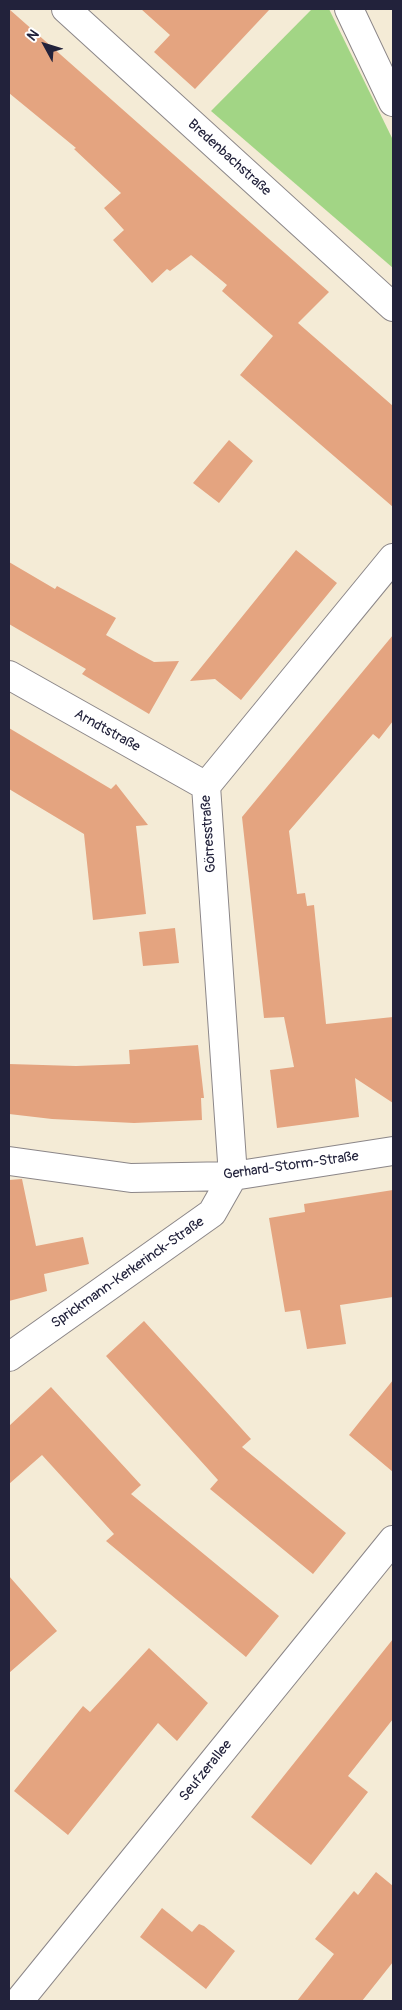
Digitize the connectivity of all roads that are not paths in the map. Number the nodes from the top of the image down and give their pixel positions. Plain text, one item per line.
1 (66, 9) edge
2 (349, 9) edge
3 (393, 102) edge
4 (393, 307) edge
5 (393, 558) edge
6 (9, 675) edge
7 (206, 786) junction
8 (393, 1151) edge
9 (9, 1161) edge
10 (233, 1176) junction
11 (9, 1357) edge
12 (393, 1540) edge
13 (19, 2001) edge

1 - 4 street, Bredenbachstraße
2 - 3 street
5 - 7 street, Görresstraße
6 - 7 street, Arndtstraße
7 - 10 street, Görresstraße
8 - 10 street, Gerhard-Storm-Straße
9 - 10 street, Gerhard-Storm-Straße
10 - 11 street, Sprickmann-Kerkerinck-Straße
12 - 13 street, Seufzerallee

